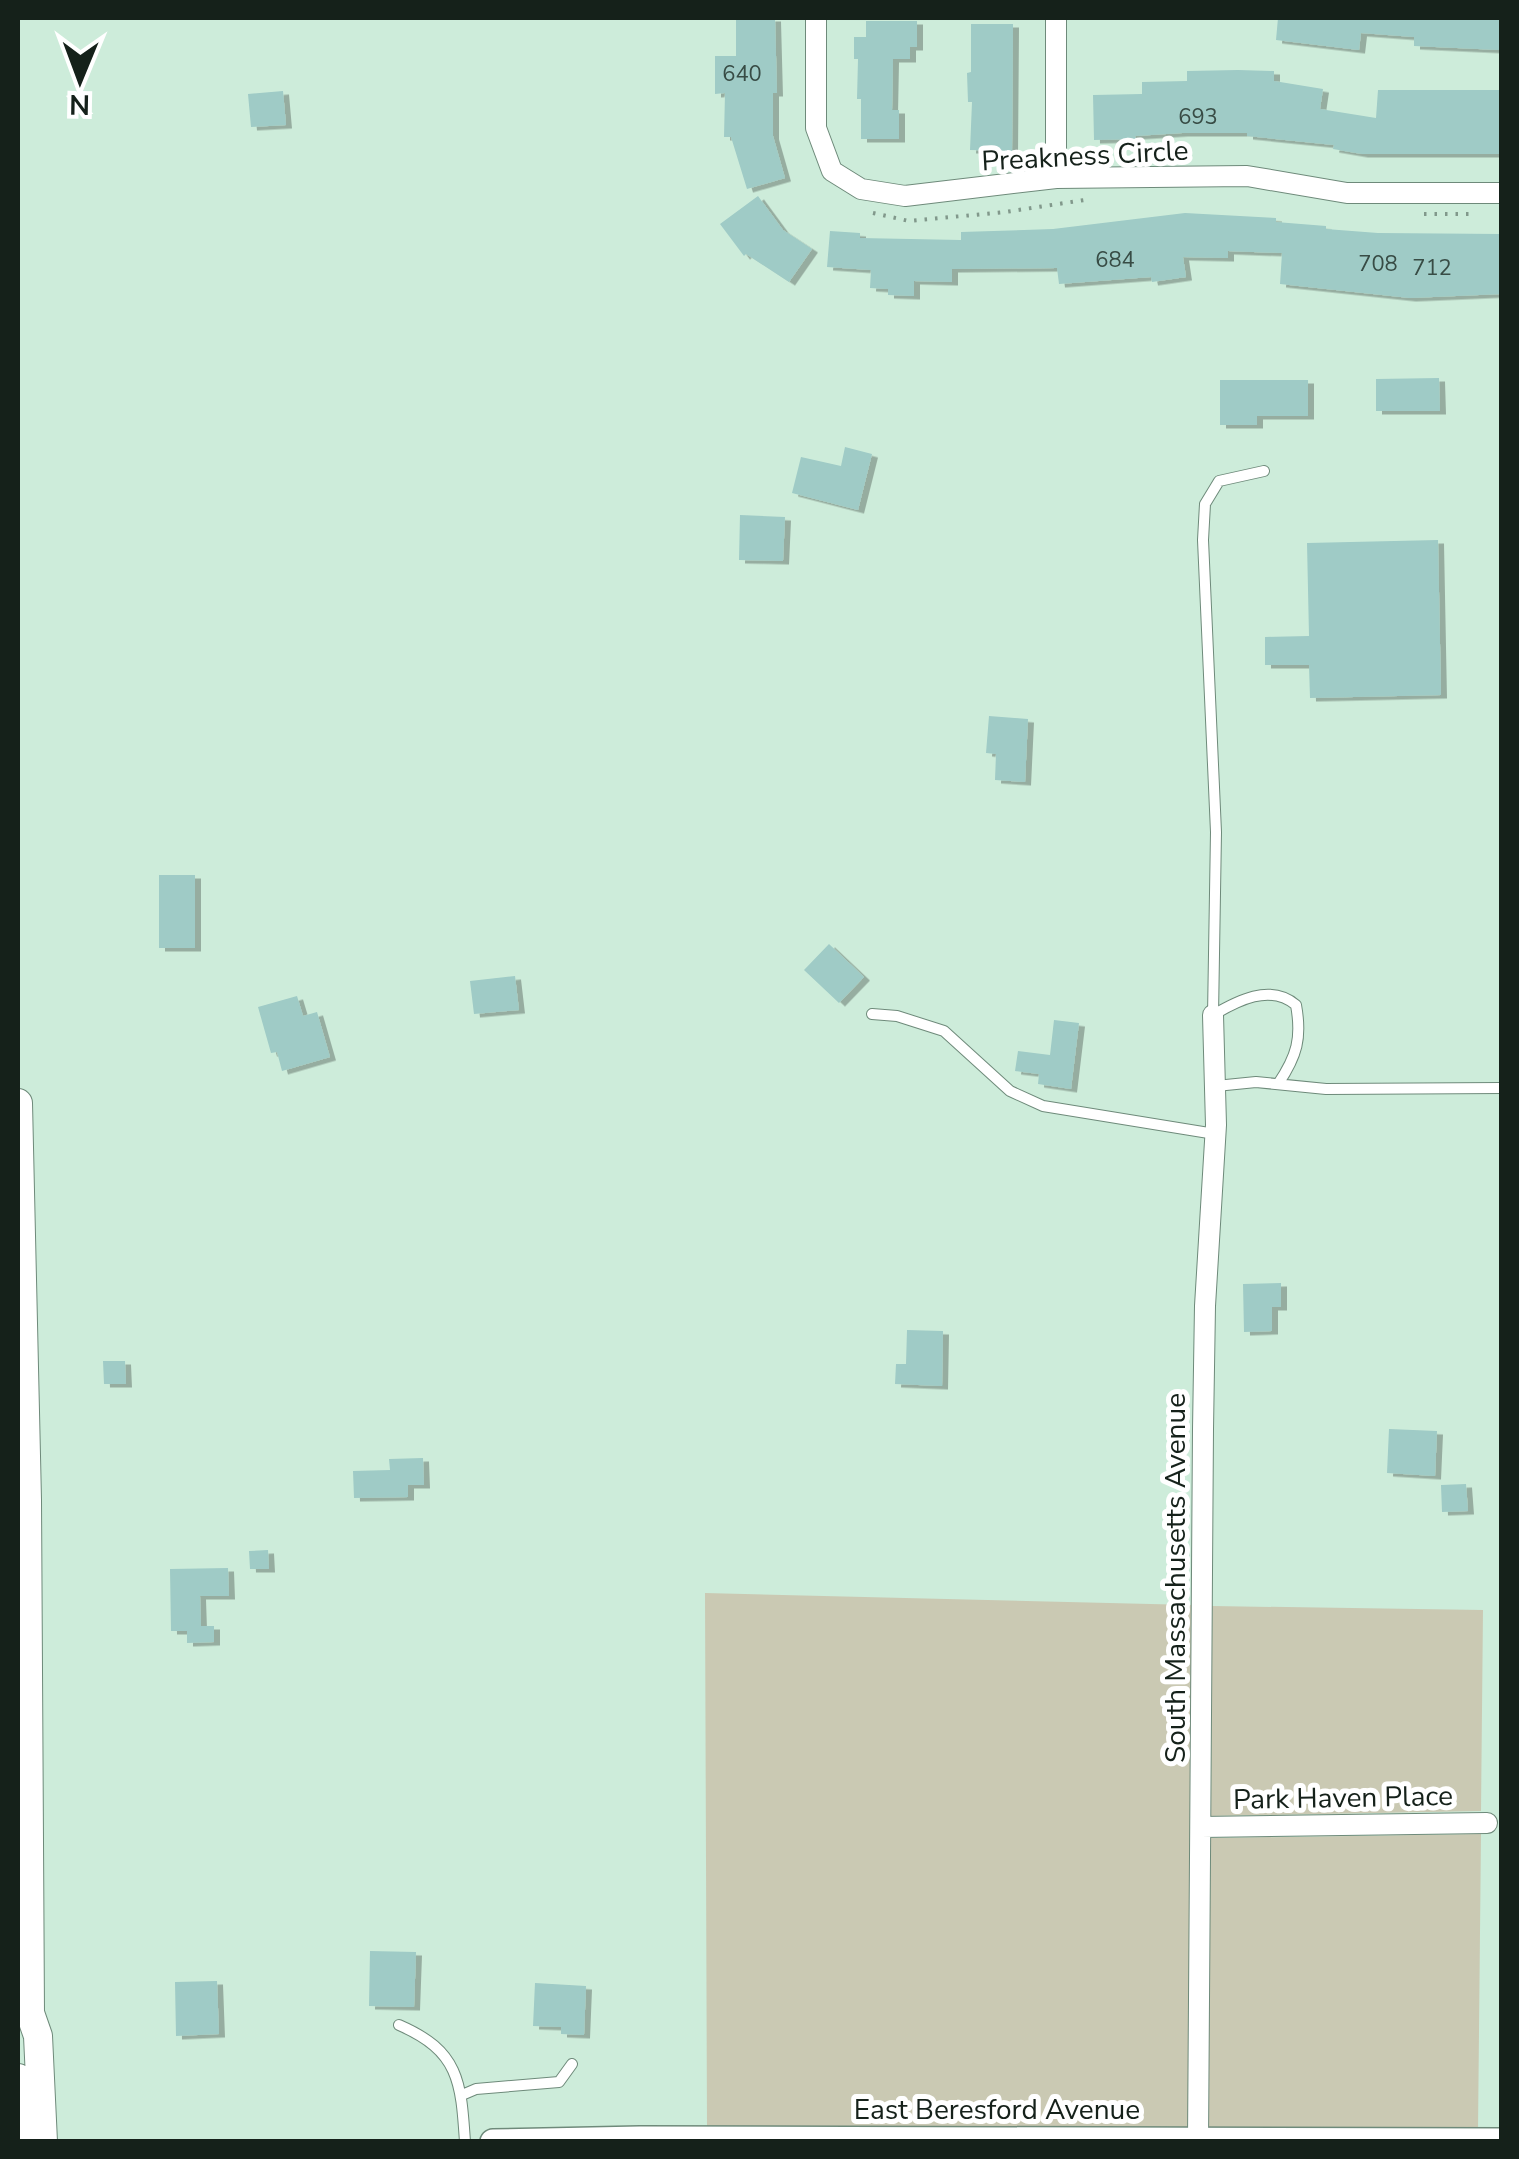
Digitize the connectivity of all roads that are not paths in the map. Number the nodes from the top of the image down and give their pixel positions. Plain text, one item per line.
1 (816, 18) edge
2 (1056, 18) edge
3 (1056, 178) junction
4 (1502, 192) edge
5 (1264, 470) dead end
6 (872, 1014) dead end
7 (1213, 1015) junction
8 (1278, 1084) junction
9 (1215, 1086) junction
10 (1502, 1088) edge
11 (18, 1102) edge
12 (1215, 1134) junction
13 (20, 1267) edge
14 (1487, 1822) dead end
15 (1201, 1827) junction
16 (24, 2008) edge
17 (399, 2025) dead end
18 (572, 2064) dead end
19 (18, 2078) edge
20 (462, 2096) junction
21 (18, 2138) edge
22 (1198, 2141) edge
23 (1502, 2141) edge
24 (43, 2142) edge
25 (464, 2142) edge
26 (493, 2142) edge

1 - 3 street, Preakness Circle
2 - 3 street
3 - 4 street, Preakness Circle
5 - 7 lane
6 - 12 lane
7 - 8 lane
7 - 9 street, South Massachusetts Avenue
8 - 9 lane
8 - 10 lane
9 - 12 street, South Massachusetts Avenue
11 - 13 main road
12 - 15 street, South Massachusetts Avenue
13 - 16 main road
14 - 15 street, Park Haven Place
15 - 22 street, South Massachusetts Avenue
16 - 24 main road
17 - 20 lane
18 - 20 lane
19 - 21 main road
20 - 25 lane
22 - 23 street, East Beresford Avenue
22 - 26 street, East Beresford Avenue

